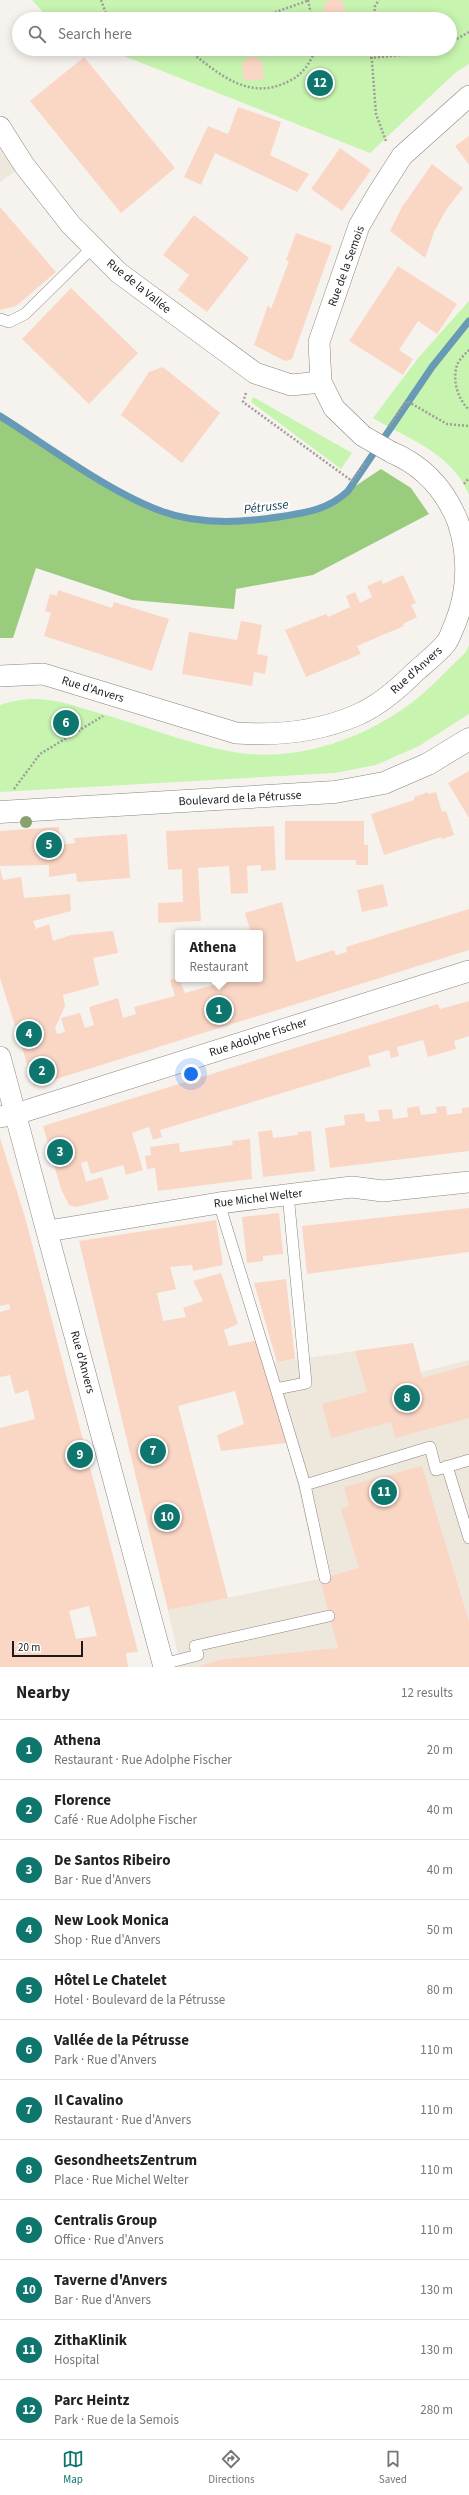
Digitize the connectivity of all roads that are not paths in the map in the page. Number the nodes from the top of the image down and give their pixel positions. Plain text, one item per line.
1 (469, 96) edge
2 (0, 127) edge
3 (93, 247) junction
4 (0, 319) edge
5 (321, 382) junction
6 (363, 436) joint
7 (0, 676) edge
8 (469, 739) edge
9 (0, 812) edge
10 (469, 971) edge
11 (0, 1057) edge
12 (8, 1115) edge
13 (469, 1182) edge
14 (288, 1194) junction
15 (219, 1203) junction
16 (48, 1231) junction
17 (276, 1389) junction
18 (469, 1460) edge
19 (447, 1466) junction
20 (305, 1485) junction
21 (469, 1538) edge
22 (325, 1578) dead end
23 (329, 1616) dead end
24 (164, 1665) edge

1 - 5 street, Rue de la Semois
2 - 3 street, Rue de la Vallée
3 - 4 lane
3 - 5 street, Rue de la Vallée
5 - 6 street, Rue de la Semois
6 - 7 street, Rue d'Anvers, bridge
8 - 9 main road, Boulevard de la Pétrusse
10 - 12 street, Rue Adolphe Fischer
11 - 12 street, Rue d'Anvers
12 - 16 street, Rue d'Anvers
13 - 14 street, Rue Michel Welter
14 - 15 street, Rue Michel Welter
14 - 17 lane
15 - 16 street, Rue Michel Welter
15 - 17 lane
16 - 24 street, Rue d'Anvers
17 - 20 lane
18 - 19 lane
19 - 20 lane
19 - 21 lane
20 - 22 lane
23 - 24 lane

